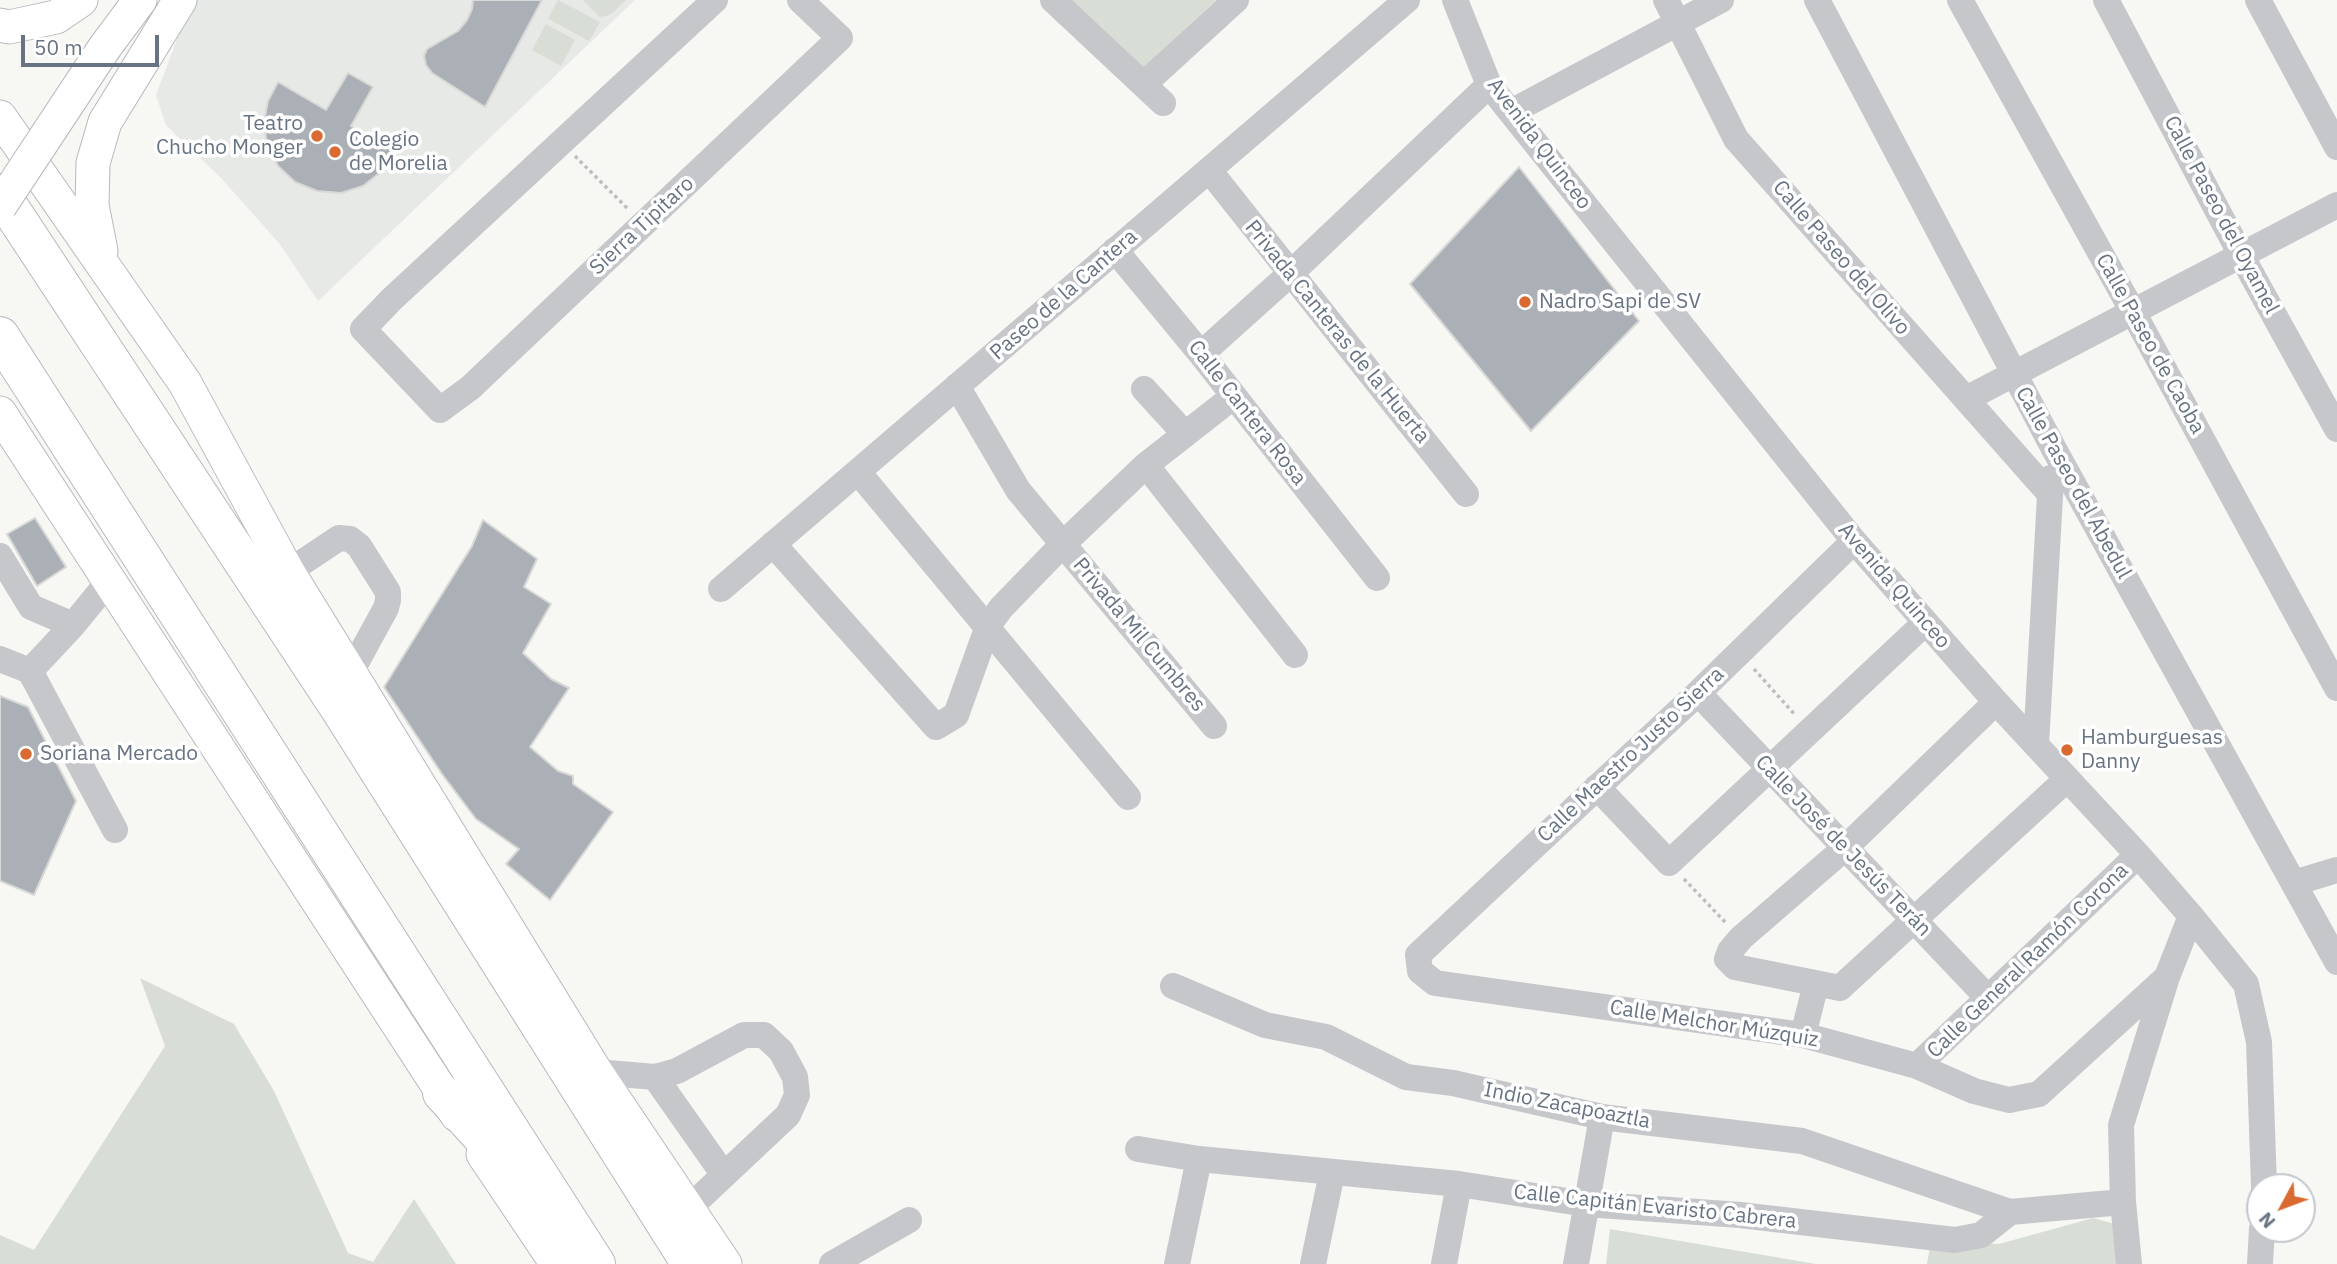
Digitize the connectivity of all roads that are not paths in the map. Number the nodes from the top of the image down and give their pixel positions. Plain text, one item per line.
1 (81, 0) edge
2 (121, 0) edge
3 (140, 0) edge
4 (180, 0) edge
5 (715, 0) edge
6 (800, 0) edge
7 (1053, 0) edge
8 (1236, 0) edge
9 (1407, 0) edge
10 (1455, 0) edge
11 (1721, 0) edge
12 (1817, 0) edge
13 (1960, 0) edge
14 (2106, 0) edge
15 (2258, 0) edge
16 (1672, 12) edge
17 (0, 25) edge
18 (98, 43) junction
19 (1143, 84) junction
20 (1489, 85) junction
21 (1163, 103) dead end
22 (1511, 112) junction
23 (0, 117) edge
24 (2337, 147) edge
25 (1209, 170) junction
26 (0, 177) edge
27 (0, 193) edge
28 (2337, 205) edge
29 (0, 206) edge
30 (1115, 250) junction
31 (2241, 255) junction
32 (1290, 274) junction
33 (2133, 312) junction
34 (0, 335) edge
35 (1201, 354) junction
36 (2014, 374) junction
37 (185, 383) junction
38 (957, 386) junction
39 (1144, 388) dead end
40 (1234, 396) junction
41 (1966, 399) junction
42 (0, 413) edge
43 (2337, 429) edge
44 (1185, 434) junction
45 (2054, 449) junction
46 (1146, 465) junction
47 (858, 472) junction
48 (2049, 493) junction
49 (1466, 494) dead end
50 (1854, 541) junction
51 (773, 544) junction
52 (1063, 544) junction
53 (0, 556) edge
54 (288, 572) junction
55 (1377, 578) dead end
56 (109, 580) junction
57 (721, 589) dead end
58 (1925, 623) junction
59 (73, 625) junction
60 (988, 626) junction
61 (1295, 655) dead end
62 (0, 659) edge
63 (30, 671) junction
64 (351, 672) junction
65 (2337, 688) edge
66 (1698, 693) junction
67 (1996, 702) junction
68 (1214, 726) dead end
69 (2036, 746) junction
70 (1769, 767) junction
71 (2067, 779) junction
72 (1597, 787) junction
73 (1128, 797) dead end
74 (116, 831) dead end
75 (1845, 848) junction
76 (2138, 855) junction
77 (2337, 870) edge
78 (2294, 883) junction
79 (2191, 916) junction
80 (1914, 920) junction
81 (2337, 962) edge
82 (1420, 971) joint
83 (2167, 977) junction
84 (1173, 986) dead end
85 (1828, 986) junction
86 (1989, 998) junction
87 (1803, 1035) junction
88 (1917, 1066) junction
89 (596, 1072) junction
90 (655, 1077) junction
91 (442, 1093) joint
92 (1602, 1117) junction
93 (1138, 1149) dead end
94 (1199, 1159) junction
95 (1332, 1173) junction
96 (2264, 1173) edge
97 (724, 1175) junction
98 (1459, 1184) junction
99 (2123, 1202) junction
100 (1586, 1204) junction
101 (2010, 1212) junction
102 (691, 1213) junction
103 (909, 1220) dead end
104 (2261, 1243) edge
105 (581, 1262) edge
106 (691, 1264) edge
107 (715, 1264) edge
108 (725, 1264) edge
109 (832, 1264) edge
110 (1177, 1264) edge
111 (1313, 1264) edge
112 (1444, 1264) edge
113 (1576, 1264) edge
114 (2129, 1264) edge
115 (2260, 1264) edge

1 - 17 main road
2 - 18 main road
3 - 18 main road
4 - 37 main road
5 - 6 street, Sierra Tipitaro
7 - 19 street
8 - 19 street
9 - 25 street, Paseo de la Cantera
10 - 20 street, Avenida Quinceo
11 - 16 street
12 - 36 street, Calle Paseo del Abedul
13 - 33 street, Calle Paseo de Caoba
14 - 31 street, Calle Paseo del Oyamel
15 - 24 street
16 - 22 street
16 - 41 street, Calle Paseo del Olivo
18 - 26 main road
18 - 29 main road, bridge
19 - 21 street
20 - 22 street, Avenida Quinceo
20 - 32 street
22 - 50 street, Avenida Quinceo
23 - 37 main road
25 - 30 street, Paseo de la Cantera
25 - 32 street, Privada Canteras de la Huerta
27 - 106 highway
28 - 31 street
30 - 35 street, Calle Cantera Rosa
30 - 38 street, Paseo de la Cantera
31 - 33 street
31 - 43 street, Calle Paseo del Oyamel
32 - 35 street
32 - 49 street, Privada Canteras de la Huerta
33 - 36 street
33 - 65 street, Calle Paseo de Caoba
34 - 105 highway
35 - 40 street, Calle Cantera Rosa
36 - 41 street
36 - 45 street, Calle Paseo del Abedul
37 - 54 main road
38 - 47 street, Paseo de la Cantera
38 - 52 street, Privada Mil Cumbres
39 - 44 street
40 - 44 street
40 - 55 street, Calle Cantera Rosa
41 - 48 street, Calle Paseo del Olivo
42 - 56 main road
44 - 46 street
45 - 48 street
45 - 78 street, Calle Paseo del Abedul
46 - 52 street
46 - 61 street
47 - 51 street, Paseo de la Cantera
47 - 60 street
48 - 69 street
50 - 58 street, Avenida Quinceo
50 - 66 street, Calle Maestro Justo Sierra
51 - 57 street, Paseo de la Cantera
51 - 60 street
52 - 60 street
52 - 68 street, Privada Mil Cumbres
53 - 59 street
54 - 64 main road
54 - 64 street
56 - 59 street
56 - 91 main road
58 - 67 street, Avenida Quinceo
58 - 70 street
59 - 63 street
60 - 73 street
62 - 63 street
63 - 74 street
64 - 89 main road
66 - 70 street, Calle José de Jesús Terán
66 - 72 street, Calle Maestro Justo Sierra
67 - 69 street, Avenida Quinceo
67 - 75 street
69 - 71 street, Avenida Quinceo
70 - 72 street
70 - 75 street, Calle José de Jesús Terán
71 - 76 street, Avenida Quinceo
71 - 80 street
72 - 82 street, Calle Maestro Justo Sierra
75 - 80 street, Calle José de Jesús Terán
75 - 85 street
76 - 79 street, Avenida Quinceo
76 - 86 street, Calle General Ramón Corona
77 - 78 street
78 - 81 street, Calle Paseo del Abedul
79 - 83 street
79 - 96 street, Avenida Quinceo
80 - 85 street
80 - 86 street, Calle José de Jesús Terán
82 - 87 street, Calle Melchor Múzquiz
83 - 88 street, Calle Melchor Múzquiz
83 - 99 street
84 - 92 street, Indio Zacapoaztla
85 - 87 street
86 - 88 street, Calle General Ramón Corona
87 - 88 street, Calle Melchor Múzquiz
89 - 90 street
89 - 102 main road
90 - 97 street
90 - 97 street
91 - 105 highway
92 - 100 street
92 - 101 street, Indio Zacapoaztla
93 - 94 street, Calle Capitán Evaristo Cabrera
94 - 95 street, Calle Capitán Evaristo Cabrera
94 - 110 street
95 - 98 street, Calle Capitán Evaristo Cabrera
95 - 111 street
97 - 102 street
98 - 100 street, Calle Capitán Evaristo Cabrera
98 - 112 street
99 - 101 street
99 - 114 street
100 - 101 street, Calle Capitán Evaristo Cabrera
100 - 113 street
102 - 107 highway
102 - 108 main road
103 - 109 street
104 - 115 street

